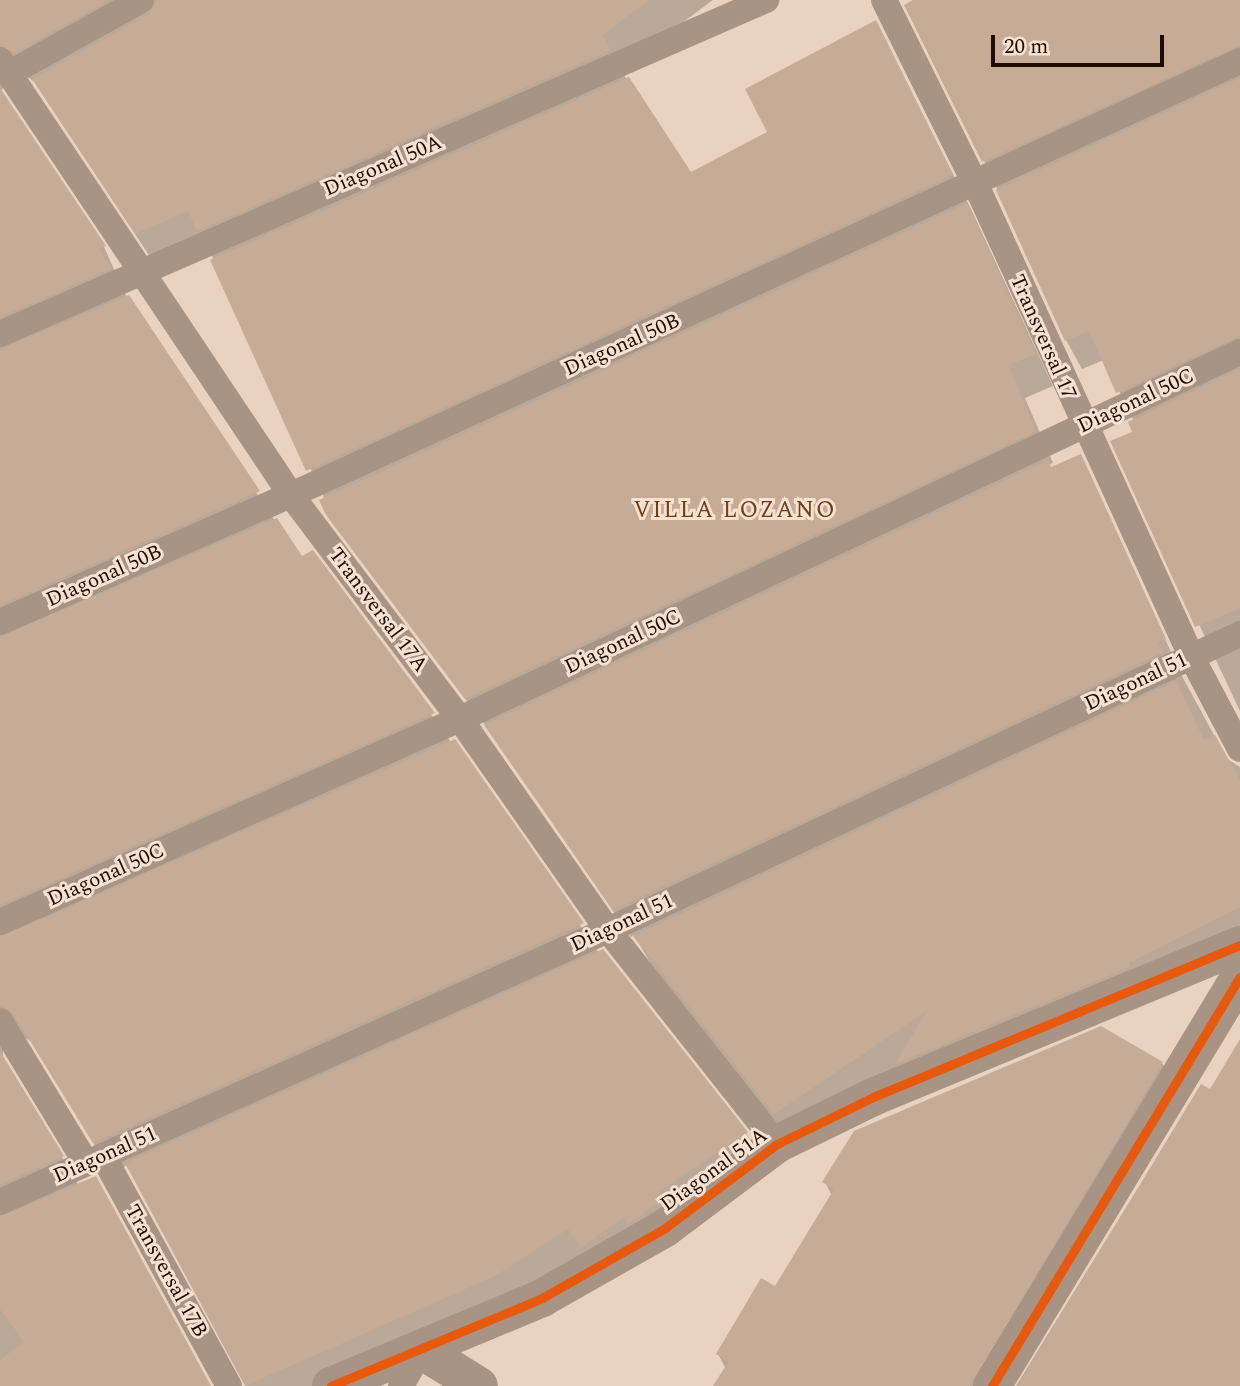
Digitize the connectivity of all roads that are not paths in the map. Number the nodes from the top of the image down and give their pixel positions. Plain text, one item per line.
1 (141, 0) edge
2 (766, 0) edge
3 (884, 0) edge
4 (1240, 61) edge
5 (5, 67) edge
6 (976, 185) junction
7 (144, 270) junction
8 (0, 334) edge
9 (1240, 352) edge
10 (1083, 426) junction
11 (291, 495) junction
12 (0, 622) edge
13 (1240, 634) edge
14 (1192, 656) junction
15 (460, 719) junction
16 (1240, 749) edge
17 (0, 922) edge
18 (608, 930) junction
19 (1240, 945) edge
20 (1240, 976) edge
21 (0, 1021) edge
22 (777, 1144) junction
23 (95, 1160) junction
24 (0, 1202) edge
25 (421, 1350) junction
26 (229, 1386) edge
27 (331, 1386) edge
28 (401, 1386) edge
29 (479, 1386) edge
30 (992, 1386) edge

1 - 5 lane
2 - 7 lane, Diagonal 50A
3 - 6 lane, Transversal 17
4 - 6 lane, Diagonal 50B
5 - 7 lane, Transversal 17A
6 - 10 lane, Transversal 17
6 - 11 lane, Diagonal 50B
7 - 8 lane, Diagonal 50A
7 - 11 lane, Transversal 17A
9 - 10 lane, Diagonal 50C
10 - 14 lane, Transversal 17
10 - 15 lane, Diagonal 50C
11 - 12 lane, Diagonal 50B
11 - 15 lane, Transversal 17A
13 - 14 lane, Diagonal 51
14 - 16 lane, Transversal 17
14 - 18 lane, Diagonal 51
15 - 17 lane, Diagonal 50C
15 - 18 lane, Transversal 17A
18 - 22 lane, Transversal 17A
18 - 23 lane, Diagonal 51
19 - 22 street, Diagonal 51A
20 - 30 street
21 - 23 lane, Transversal 17B
22 - 25 street, Diagonal 51A
23 - 24 lane, Diagonal 51
23 - 26 lane, Transversal 17B
25 - 27 street, Diagonal 51A
25 - 28 lane
25 - 29 street

